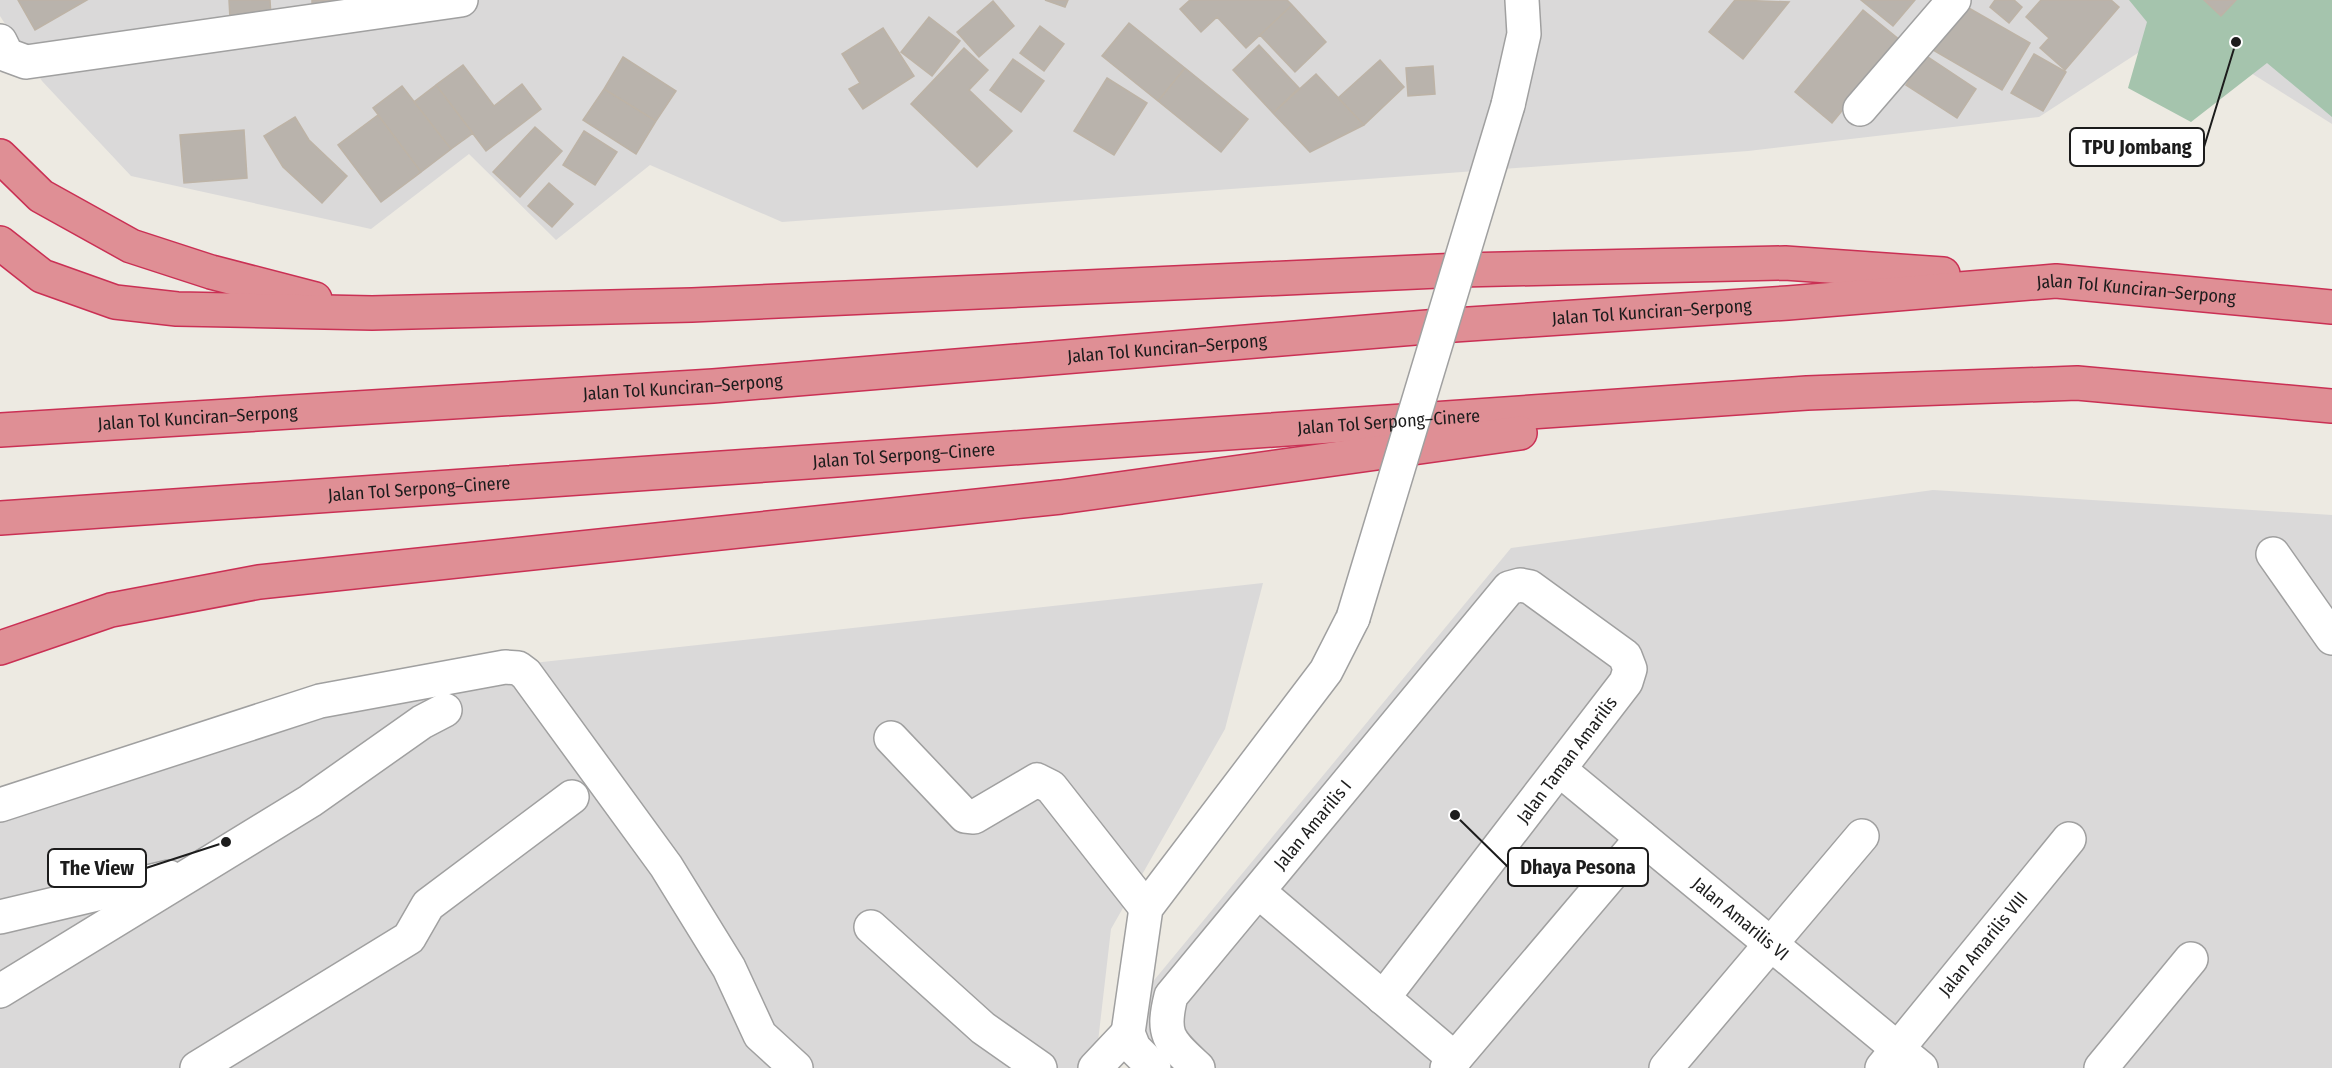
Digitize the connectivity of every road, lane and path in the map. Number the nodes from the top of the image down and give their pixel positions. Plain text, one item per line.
1 (461, 0) edge
2 (1522, 0) edge
3 (1954, 0) edge
4 (387, 4) edge
5 (0, 41) edge
6 (1860, 110) dead end
7 (0, 156) edge
8 (0, 243) edge
9 (2056, 281) junction
10 (2332, 307) edge
11 (372, 313) junction
12 (1807, 393) junction
13 (2332, 406) edge
14 (0, 430) edge
15 (0, 518) edge
16 (2273, 554) dead end
17 (1509, 588) joint
18 (2332, 638) edge
19 (0, 648) edge
20 (445, 710) dead end
21 (891, 738) dead end
22 (1560, 770) junction
23 (572, 797) dead end
24 (0, 805) edge
25 (1862, 836) dead end
26 (1642, 838) junction
27 (2069, 838) dead end
28 (197, 870) junction
29 (1259, 892) junction
30 (1146, 908) junction
31 (0, 917) edge
32 (871, 927) dead end
33 (1771, 944) junction
34 (2191, 959) dead end
35 (0, 991) edge
36 (1383, 998) junction
37 (1128, 1033) junction
38 (1900, 1062) edge
39 (1451, 1063) edge
40 (197, 1068) edge
41 (796, 1068) edge
42 (1040, 1068) edge
43 (1095, 1068) edge
44 (1154, 1068) edge
45 (1198, 1068) edge
46 (1666, 1068) edge
47 (2101, 1068) edge

1 - 4 street
2 - 30 street, bridge
3 - 6 street
4 - 5 street
7 - 11 highway
8 - 11 highway
9 - 10 highway, Jalan Tol Kunciran–Serpong
9 - 11 highway
9 - 14 highway, Jalan Tol Kunciran–Serpong
12 - 13 highway
12 - 15 highway, Jalan Tol Serpong–Cinere
12 - 19 highway
16 - 18 street
17 - 22 street, Jalan Taman Amarilis
17 - 29 street, Jalan Amarilis I
20 - 28 street
21 - 30 street
22 - 26 street, Jalan Amarilis VI
22 - 36 street, Jalan Taman Amarilis
23 - 40 street
24 - 41 street
25 - 33 street
26 - 33 street, Jalan Amarilis VI
26 - 39 street
27 - 38 street, Jalan Amarilis VIII
28 - 31 street
28 - 35 street
29 - 36 street
29 - 45 street, Jalan Amarilis I
30 - 37 street
32 - 42 street
33 - 38 street, Jalan Amarilis VI
33 - 46 street
34 - 47 street
36 - 39 street
37 - 43 street
37 - 44 street

